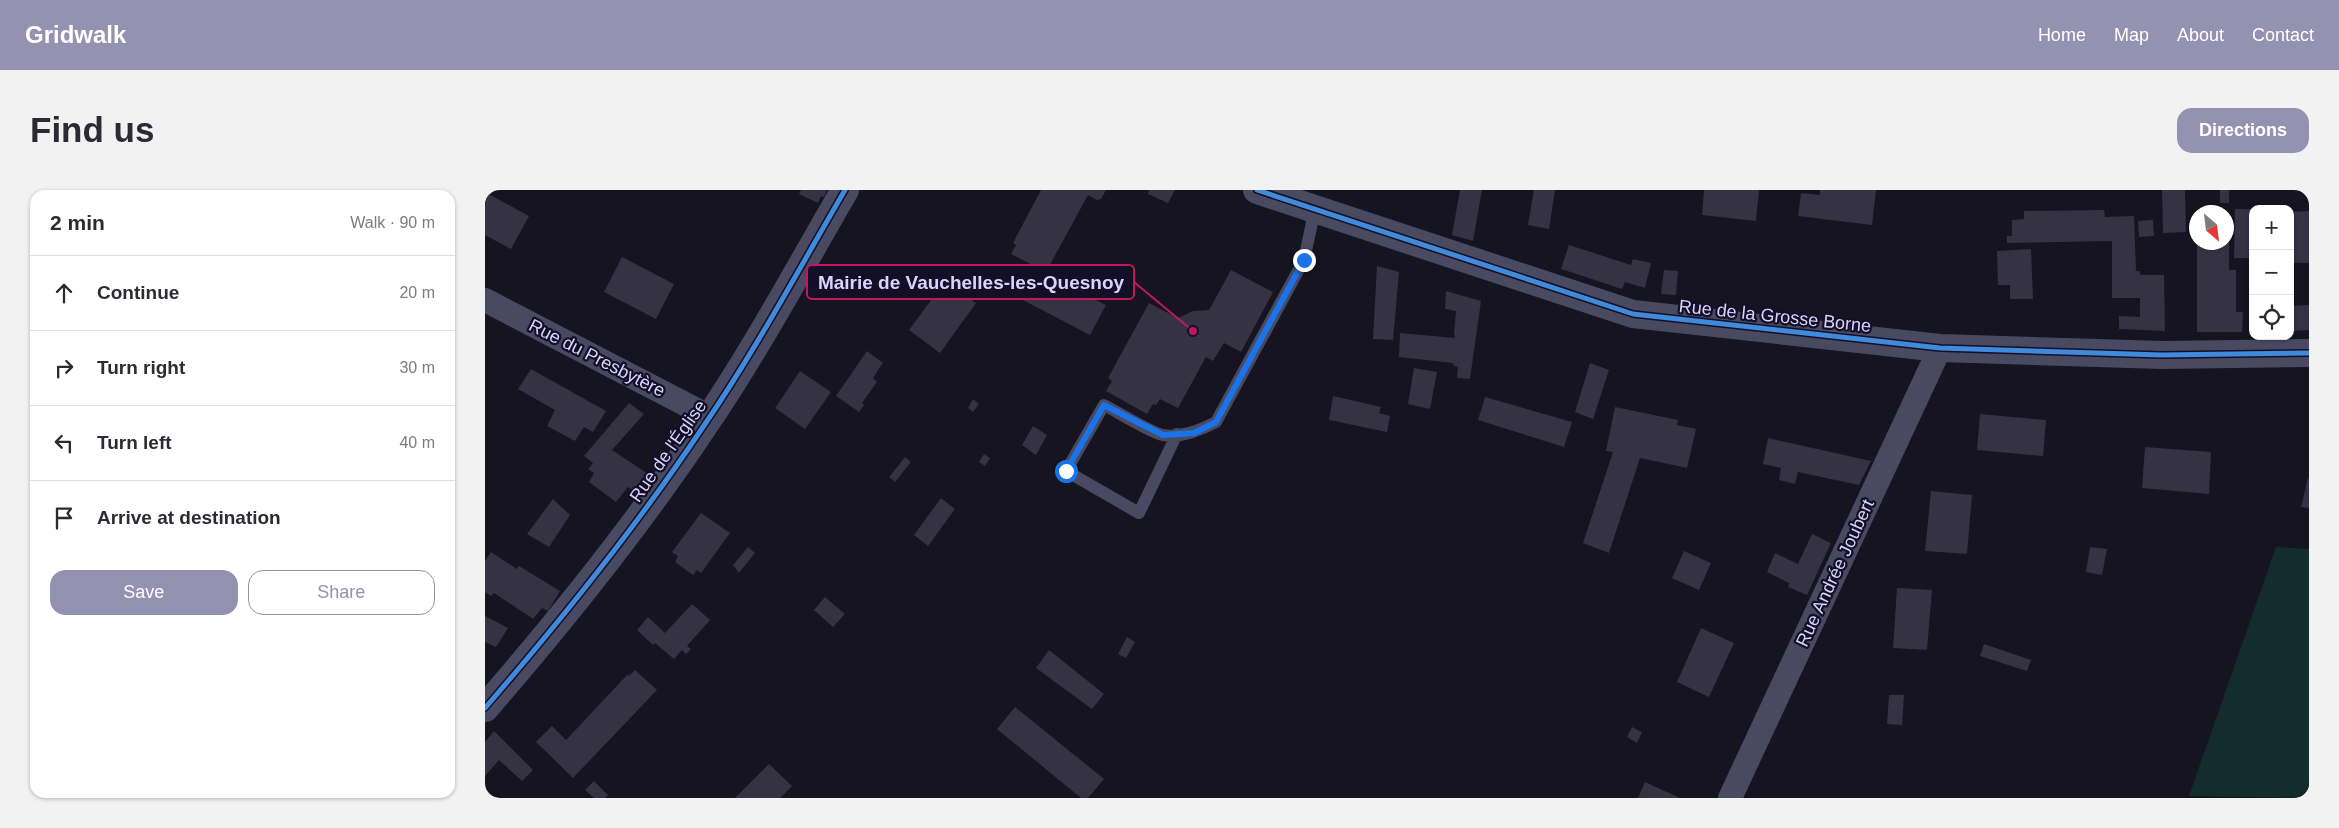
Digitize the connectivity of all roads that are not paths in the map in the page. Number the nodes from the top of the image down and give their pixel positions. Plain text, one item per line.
1 (845, 190) edge
2 (1257, 190) edge
3 (1315, 209) junction
4 (485, 300) edge
5 (1940, 348) junction
6 (2309, 353) edge
7 (710, 417) junction
8 (1177, 434) junction
9 (485, 708) edge
10 (1730, 798) edge

1 - 7 street, Rue de l'Église
2 - 3 street, Rue de la Grosse Borne
3 - 5 street, Rue de la Grosse Borne
3 - 8 lane
4 - 7 street, Rue du Presbytère
5 - 6 street, Rue de la Grosse Borne
5 - 10 street, Rue Andrée Joubert
7 - 9 street, Rue de l'Église
8 - 8 lane

